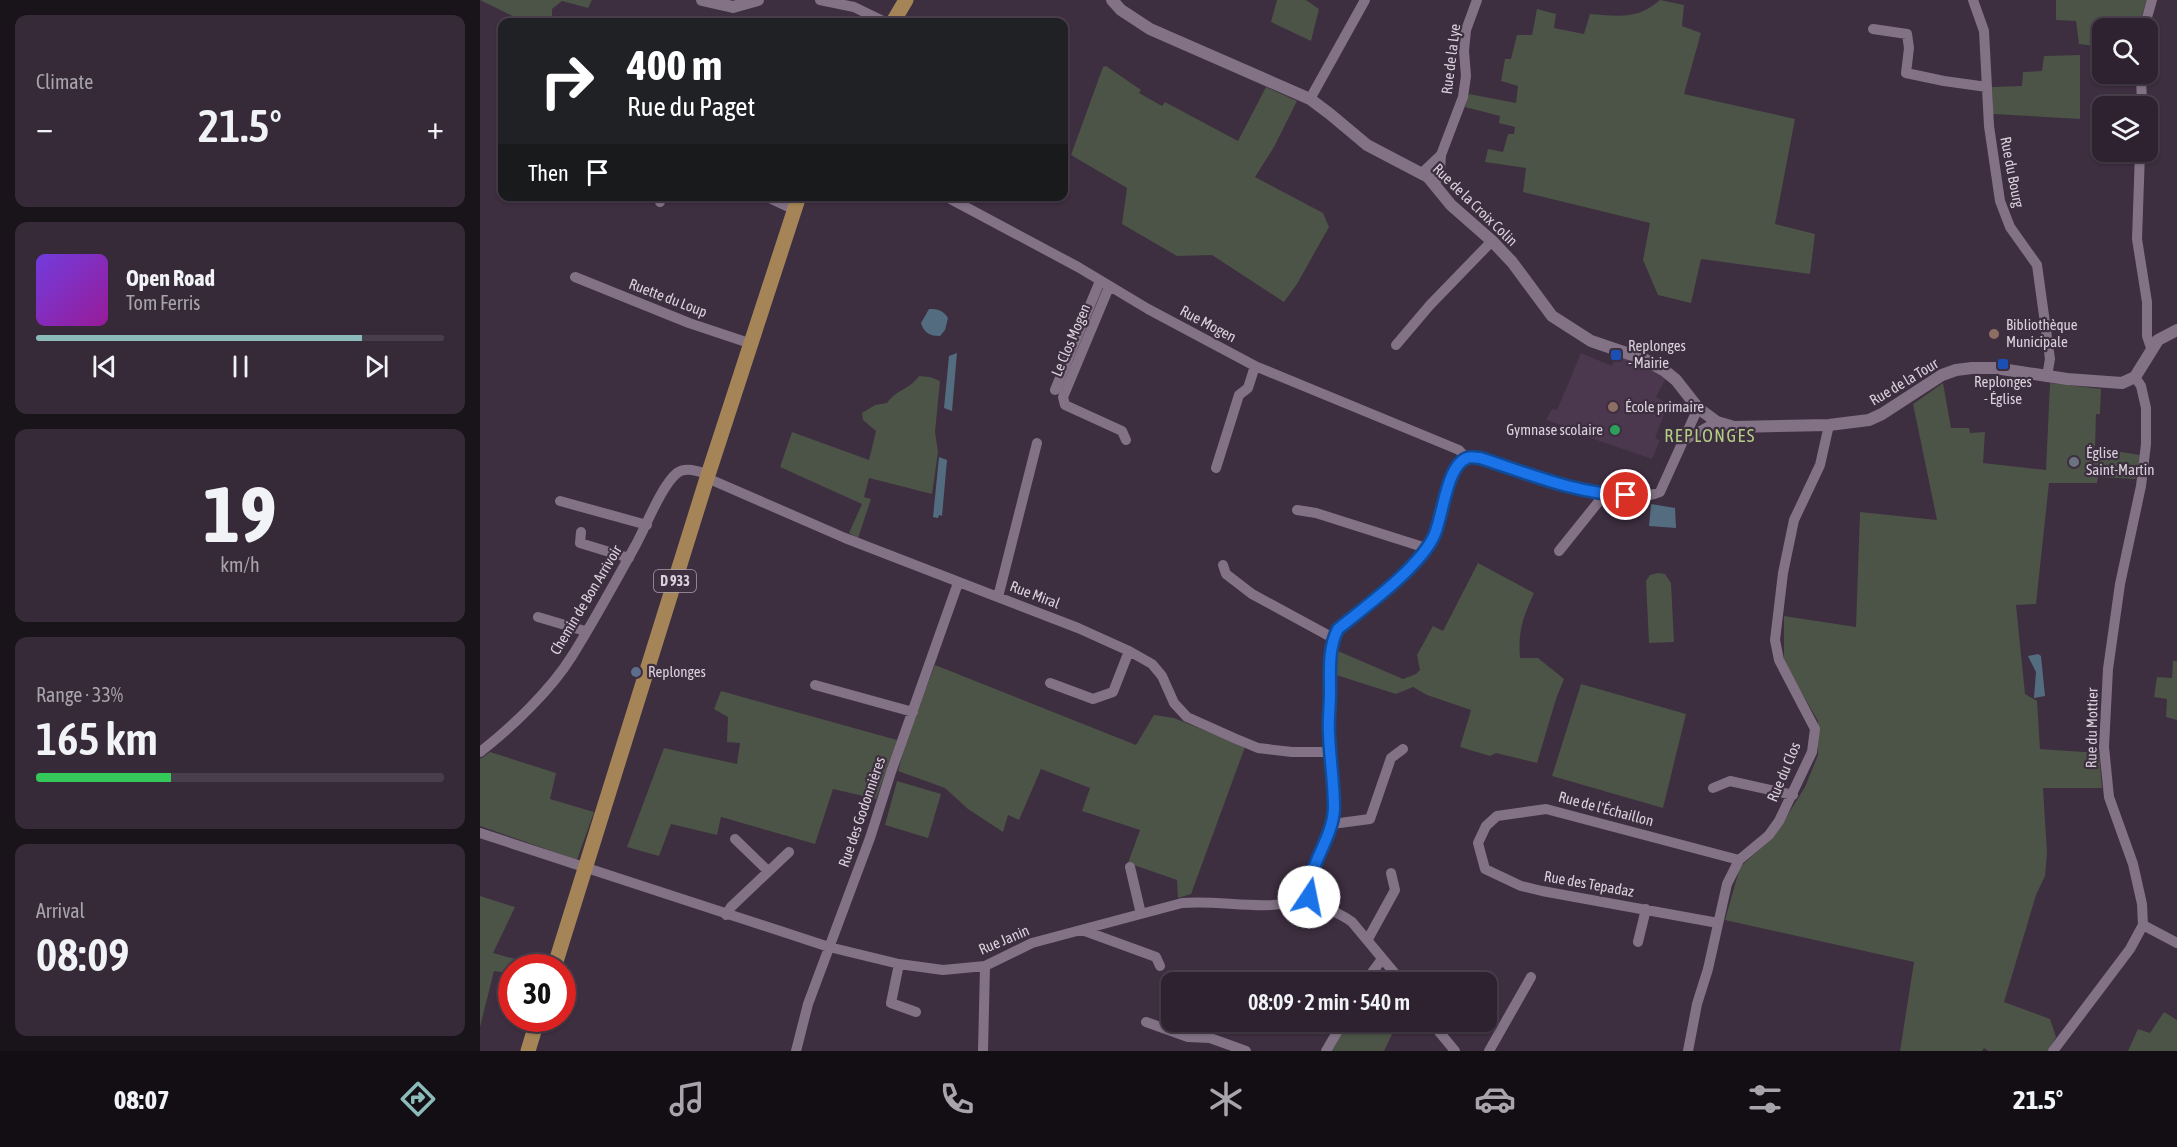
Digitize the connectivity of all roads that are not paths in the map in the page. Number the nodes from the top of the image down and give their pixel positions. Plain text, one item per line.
1 (702, 0) edge
2 (758, 0) edge
3 (819, 0) edge
4 (906, 0) edge
5 (1112, 0) edge
6 (1365, 0) edge
7 (1477, 0) edge
8 (1973, 0) edge
9 (2152, 0) edge
10 (877, 18) edge
11 (895, 18) edge
12 (2147, 18) edge
13 (1873, 29) dead end
14 (1987, 87) junction
15 (1310, 99) junction
16 (1441, 154) junction
17 (2140, 162) edge
18 (1422, 173) junction
19 (1435, 184) junction
20 (954, 201) edge
21 (797, 203) edge
22 (1492, 241) junction
23 (575, 277) dead end
24 (1105, 284) junction
25 (2177, 330) edge
26 (752, 344) junction
27 (1396, 345) dead end
28 (2151, 348) junction
29 (1255, 366) junction
30 (2047, 376) junction
31 (2135, 376) junction
32 (1055, 390) dead end
33 (1698, 408) junction
34 (1717, 422) junction
35 (1829, 425) junction
36 (1685, 439) junction
37 (1126, 440) dead end
38 (1036, 443) dead end
39 (1466, 458) junction
40 (1216, 468) dead end
41 (708, 476) junction
42 (1604, 495) junction
43 (560, 501) dead end
44 (1297, 510) dead end
45 (647, 525) junction
46 (582, 532) dead end
47 (1425, 549) junction
48 (1559, 551) dead end
49 (629, 558) junction
50 (1223, 565) dead end
51 (958, 583) junction
52 (998, 597) junction
53 (538, 617) dead end
54 (585, 631) junction
55 (1333, 638) junction
56 (1129, 651) junction
57 (1050, 683) dead end
58 (815, 685) dead end
59 (913, 711) junction
60 (1404, 749) dead end
61 (480, 752) edge
62 (1330, 752) junction
63 (1713, 788) dead end
64 (1792, 795) junction
65 (1332, 824) junction
66 (480, 833) edge
67 (735, 839) dead end
68 (1478, 843) joint
69 (789, 852) dead end
70 (1739, 860) junction
71 (1130, 867) dead end
72 (586, 869) junction
73 (768, 872) junction
74 (1390, 873) dead end
75 (1309, 897) junction
76 (1646, 909) junction
77 (1141, 914) junction
78 (726, 915) junction
79 (1718, 923) junction
80 (2143, 925) junction
81 (1082, 930) junction
82 (1368, 939) junction
83 (1638, 942) dead end
84 (2177, 943) edge
85 (829, 947) junction
86 (559, 954) edge
87 (1382, 959) junction
88 (899, 964) junction
89 (985, 966) junction
90 (1160, 966) dead end
91 (1372, 972) edge
92 (1393, 972) edge
93 (1532, 977) dead end
94 (916, 1012) dead end
95 (1146, 1022) dead end
96 (534, 1032) edge
97 (1337, 1032) edge
98 (1439, 1032) edge
99 (528, 1051) edge
100 (796, 1051) edge
101 (983, 1051) edge
102 (1246, 1051) edge
103 (1326, 1051) edge
104 (1455, 1051) edge
105 (1489, 1051) edge
106 (1688, 1051) edge
107 (2053, 1051) edge

1 - 2 street
3 - 10 street
4 - 11 main road
5 - 15 street, Rue de la Croix Colin
6 - 15 street
7 - 16 street, Rue de la Lye
8 - 14 street, Rue du Bourg
9 - 12 street
13 - 14 street
14 - 30 street, Rue du Bourg
15 - 18 street, Rue de la Croix Colin
16 - 18 street, Rue de la Lye
16 - 19 street, Rue de la Lye
17 - 28 street
18 - 19 street, Rue de la Croix Colin
19 - 22 street, Rue de la Croix Colin
20 - 24 street, Rue Mogen
21 - 26 main road, D 933
22 - 27 street
22 - 33 street, Rue de la Croix Colin
23 - 26 street, Ruette du Loup
24 - 29 street, Rue Mogen
24 - 32 street
24 - 37 street, Le Clos Mogen
25 - 28 street
26 - 41 main road, D 933
28 - 31 street
29 - 39 street, Rue Mogen
29 - 40 street
30 - 31 street, Rue de la Tour
30 - 35 street, Rue de la Tour
31 - 80 street, Rue du Mottier
33 - 34 street, Rue de la Tour
33 - 36 street
34 - 35 street, Rue de la Tour
34 - 36 street
35 - 64 street, Rue du Clos
36 - 42 street
38 - 52 street
39 - 42 street
39 - 47 street
41 - 45 street, Chemin de Bon Arrivoir
41 - 51 street, Rue Miral
41 - 72 main road, D 933
42 - 48 street
43 - 45 street
44 - 47 street
45 - 49 street, Chemin de Bon Arrivoir
46 - 49 street
47 - 55 street
49 - 54 street, Chemin de Bon Arrivoir
50 - 55 street
51 - 52 street, Rue Miral
51 - 59 street, Rue des Godonnières
52 - 56 street, Rue Miral
53 - 54 street
54 - 61 street, Chemin de Bon Arrivoir
55 - 62 street
56 - 57 street
56 - 62 street, Rue Miral
58 - 59 street
59 - 85 street, Rue des Godonnières
60 - 65 street
62 - 65 street
63 - 64 street
64 - 70 street, Rue du Clos
65 - 75 street
66 - 72 street, Rue Janin
67 - 73 street
68 - 70 street, Rue de l'Échaillon
68 - 76 street, Rue des Tepadaz
69 - 73 street
70 - 79 street, Rue du Clos
71 - 77 street
72 - 78 street, Rue Janin
72 - 86 main road, D 933
73 - 78 street
74 - 82 street
75 - 77 street, Rue Janin
75 - 82 street
76 - 79 street, Rue des Tepadaz
76 - 83 street
77 - 81 street, Rue Janin
78 - 85 street, Rue Janin
79 - 106 street, Rue du Clos
80 - 84 street
80 - 107 street
81 - 89 street, Rue Janin
81 - 90 street
82 - 87 street
85 - 88 street, Rue Janin
85 - 100 street, Rue des Godonnières
87 - 91 street
87 - 92 street
88 - 89 street, Rue Janin
88 - 94 street
89 - 101 street
93 - 105 street
95 - 102 street
96 - 99 main road
97 - 103 street
98 - 104 street

